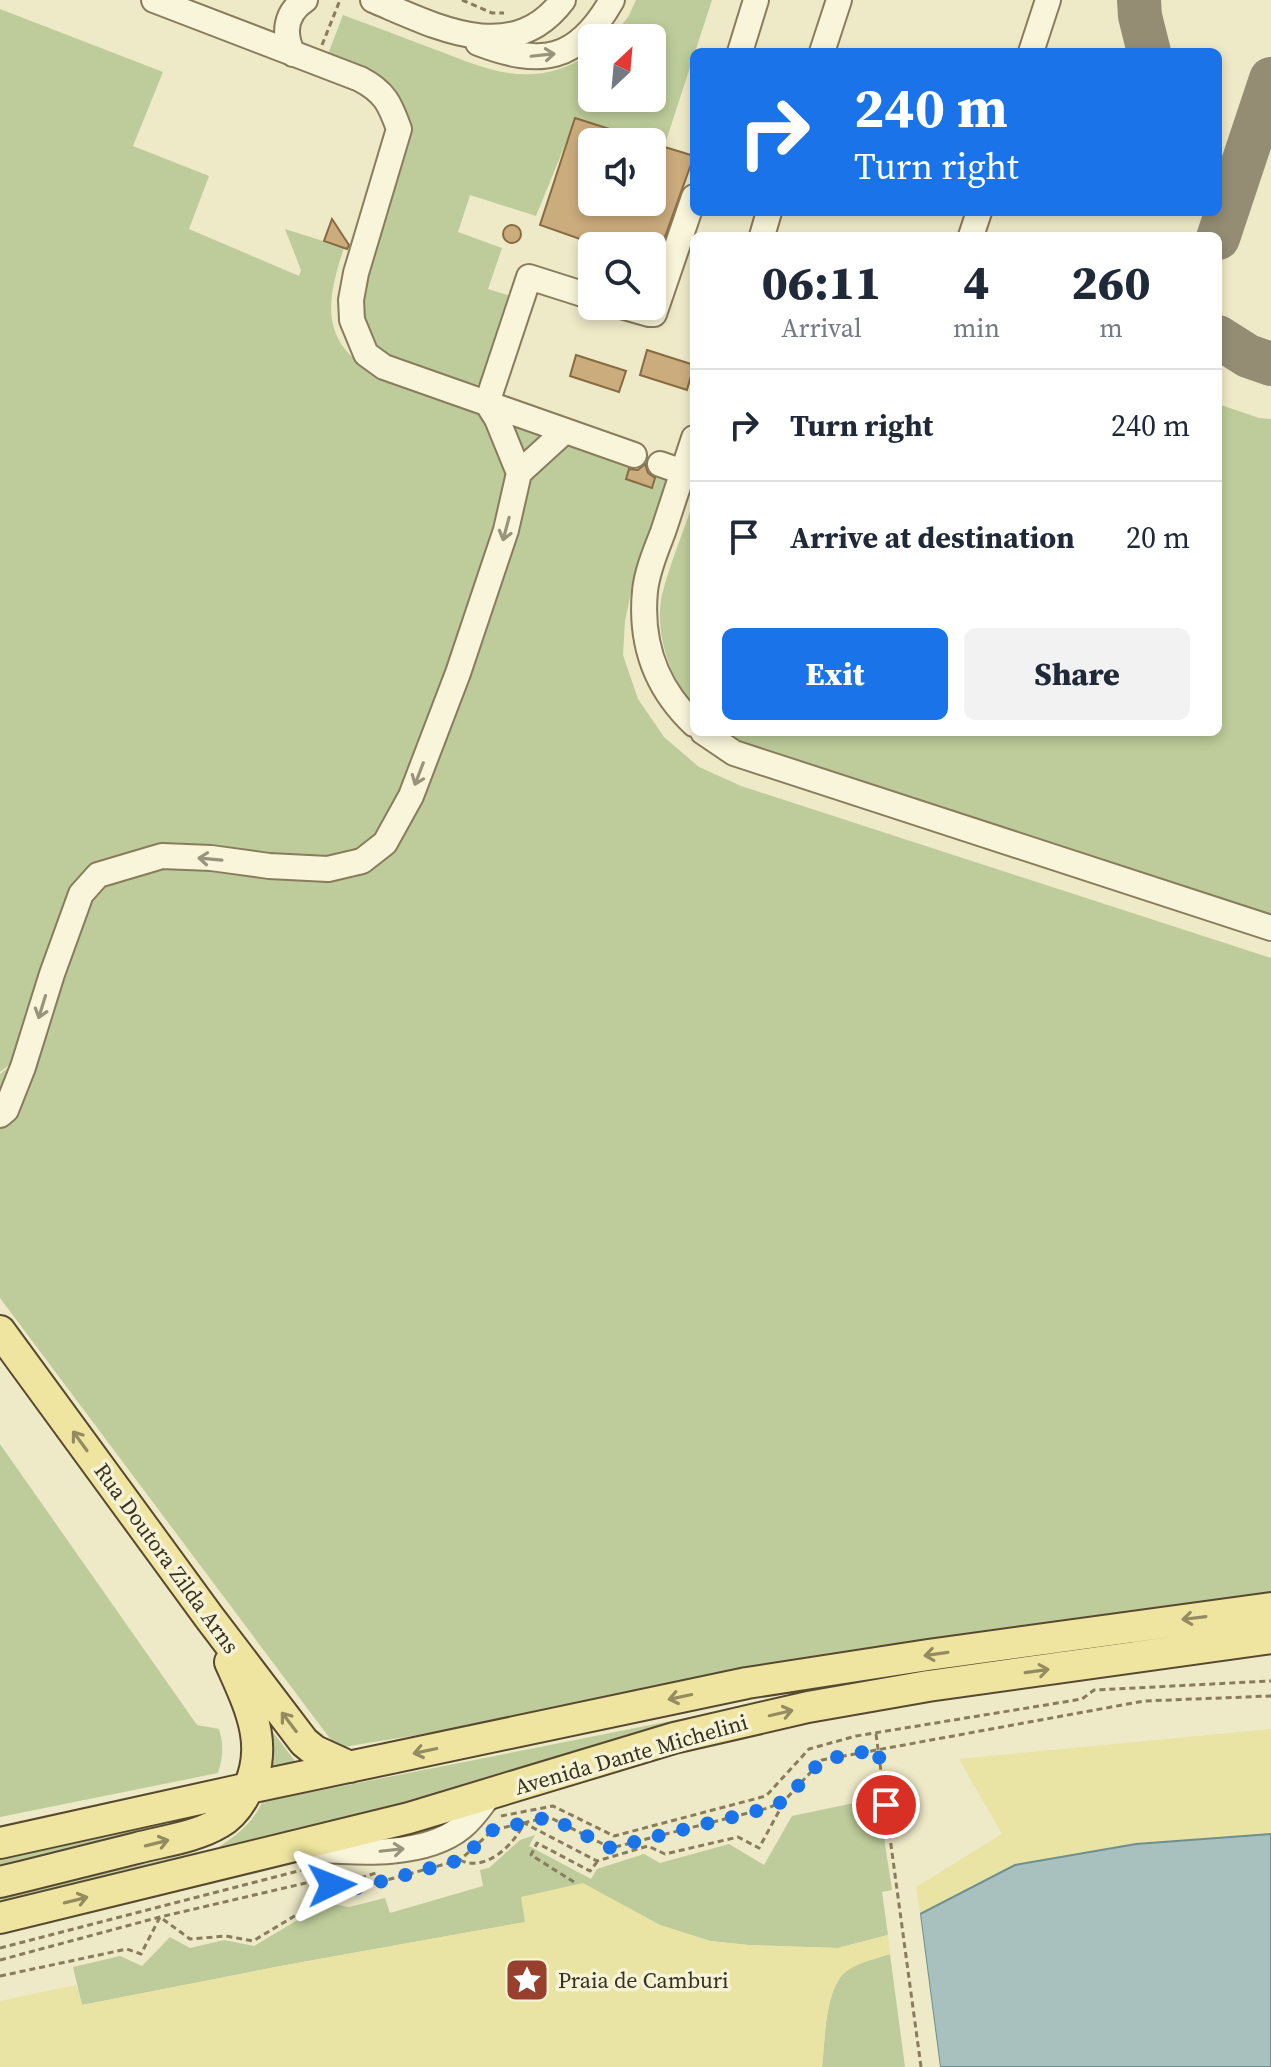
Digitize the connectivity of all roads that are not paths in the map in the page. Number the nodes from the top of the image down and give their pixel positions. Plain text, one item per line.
1 (154, 0) edge
2 (373, 0) edge
3 (563, 0) edge
4 (612, 0) edge
5 (756, 0) edge
6 (839, 0) edge
7 (1048, 0) edge
8 (296, 2) edge
9 (442, 29) junction
10 (741, 48) edge
11 (823, 48) edge
12 (1032, 48) edge
13 (304, 58) junction
14 (690, 209) edge
15 (666, 279) edge
16 (578, 293) edge
17 (487, 403) junction
18 (565, 431) junction
19 (690, 443) edge
20 (634, 455) dead end
21 (519, 473) junction
22 (690, 720) edge
23 (709, 736) edge
24 (1271, 928) edge
25 (0, 1115) edge
26 (0, 1331) edge
27 (1271, 1608) edge
28 (209, 1617) junction
29 (1271, 1638) edge
30 (350, 1767) junction
31 (249, 1788) junction
32 (0, 1843) edge
33 (0, 1882) edge
34 (0, 1918) edge

1 - 13 street
2 - 9 street
3 - 9 street
9 -> 4 street
5 - 10 street
6 - 11 street
7 - 12 street
8 - 13 street
13 - 17 street
14 - 15 street
16 - 17 street
17 - 18 street
17 - 21 street
18 - 20 street
18 - 21 street
19 - 22 street
21 -> 25 street
23 - 24 street
28 -> 26 main road, Rua Doutora Zilda Arns
27 -> 30 main road, Avenida Dante Michelini
30 -> 28 main road, Rua Doutora Zilda Arns
28 - 31 main road
34 -> 29 main road, Avenida Dante Michelini
30 - 31 main road, Avenida Dante Michelini
31 - 32 main road, Avenida Dante Michelini
33 -> 31 main road

